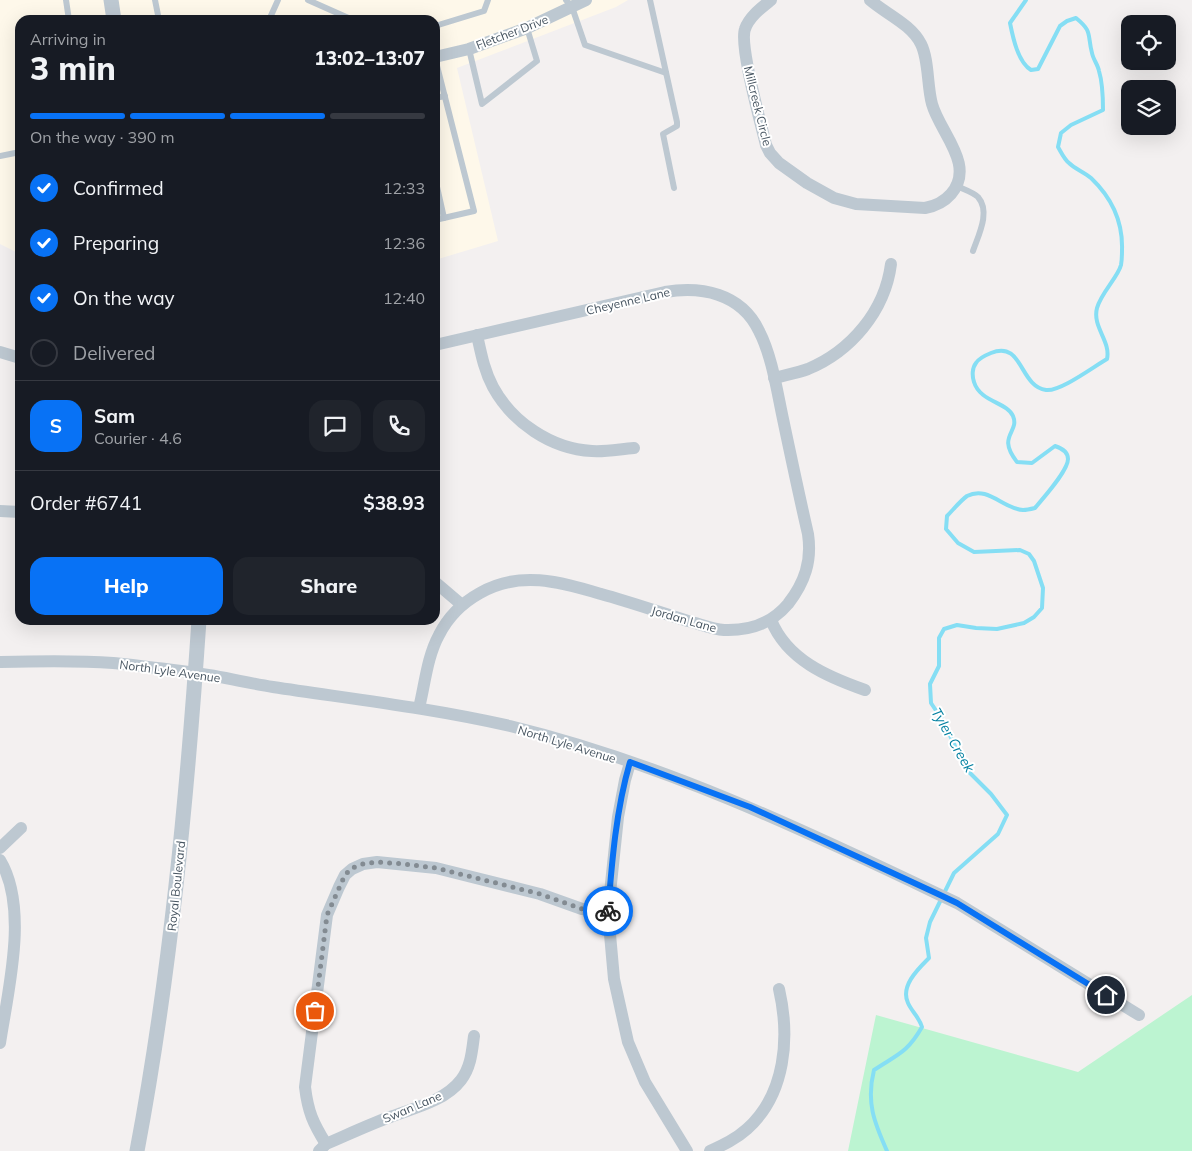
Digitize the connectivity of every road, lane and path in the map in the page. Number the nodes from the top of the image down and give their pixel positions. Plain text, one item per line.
1 (66, 0) edge
2 (111, 0) edge
3 (155, 0) edge
4 (278, 0) edge
5 (308, 0) edge
6 (488, 0) edge
7 (586, 0) edge
8 (650, 0) edge
9 (771, 0) edge
10 (870, 0) edge
11 (569, 4) edge
12 (68, 15) edge
13 (113, 15) edge
14 (158, 15) edge
15 (271, 15) edge
16 (342, 15) edge
17 (440, 24) edge
18 (528, 28) junction
19 (469, 48) junction
20 (440, 56) edge
21 (666, 73) junction
22 (440, 76) edge
23 (445, 96) junction
24 (440, 97) edge
25 (15, 153) edge
26 (0, 156) edge
27 (957, 186) junction
28 (674, 188) dead end
29 (440, 200) edge
30 (444, 218) junction
31 (440, 219) edge
32 (972, 251) dead end
33 (891, 264) dead end
34 (477, 335) junction
35 (440, 344) edge
36 (0, 352) edge
37 (15, 356) edge
38 (774, 378) junction
39 (634, 448) dead end
40 (0, 511) edge
41 (15, 512) edge
42 (440, 586) edge
43 (462, 605) junction
44 (771, 620) junction
45 (199, 625) edge
46 (0, 662) edge
47 (195, 673) junction
48 (866, 690) dead end
49 (419, 708) junction
50 (630, 762) junction
51 (21, 828) dead end
52 (0, 848) edge
53 (0, 860) edge
54 (608, 912) junction
55 (779, 989) dead end
56 (1139, 1016) dead end
57 (474, 1036) dead end
58 (0, 1043) edge
59 (322, 1148) edge
60 (137, 1151) edge
61 (687, 1151) edge
62 (710, 1151) edge

1 - 12 lane
2 - 13 street
3 - 14 lane
4 - 15 lane
5 - 16 lane
6 - 17 lane
7 - 11 street, Fletcher Drive
8 - 21 lane
9 - 27 street, Millcreek Circle
10 - 27 street
11 - 18 street, Fletcher Drive
11 - 21 lane
18 - 19 street, Fletcher Drive
18 - 19 lane
19 - 20 street, Fletcher Drive
21 - 28 lane
22 - 23 lane
23 - 24 lane
23 - 30 lane
25 - 26 lane
27 - 32 lane
29 - 30 lane
30 - 31 lane
33 - 38 street
34 - 35 street, Cheyenne Lane
34 - 38 street, Cheyenne Lane
34 - 39 street
36 - 37 street
38 - 44 street, Jordan Lane
40 - 41 street
42 - 43 street
43 - 44 street, Jordan Lane
43 - 49 street, Jordan Lane
44 - 48 street
45 - 47 street, Royal Boulevard
46 - 47 street, North Lyle Avenue
47 - 49 street, North Lyle Avenue
47 - 60 street, Royal Boulevard
49 - 50 street, North Lyle Avenue
50 - 54 street
50 - 56 street, North Lyle Avenue
51 - 52 street
53 - 58 street
54 - 59 street
54 - 61 street
55 - 62 street
57 - 59 street, Swan Lane

